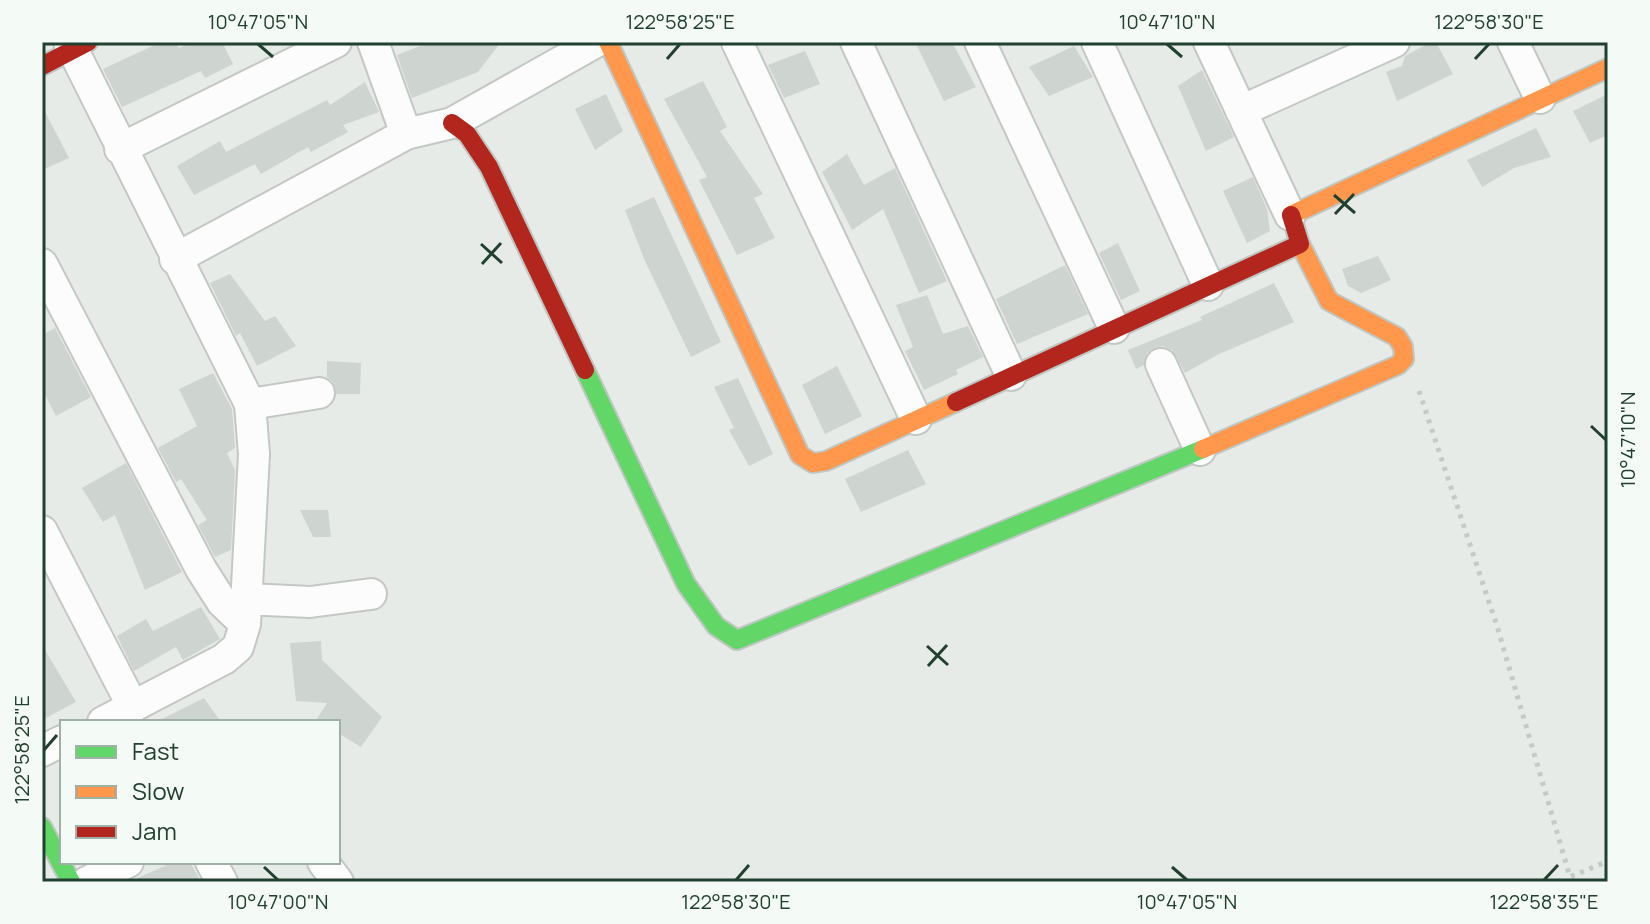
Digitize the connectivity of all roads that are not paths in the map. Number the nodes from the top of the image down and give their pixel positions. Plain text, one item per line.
1 (336, 42) edge
2 (373, 42) edge
3 (596, 42) edge
4 (608, 42) edge
5 (737, 42) edge
6 (856, 42) edge
7 (980, 42) edge
8 (1097, 42) edge
9 (1209, 42) edge
10 (1394, 42) edge
11 (1513, 42) edge
12 (77, 45) edge
13 (42, 66) edge
14 (1608, 68) edge
15 (1540, 98) junction
16 (1241, 111) junction
17 (452, 123) junction
18 (406, 134) junction
19 (120, 149) junction
20 (1290, 215) junction
21 (1300, 244) junction
22 (175, 259) junction
23 (42, 264) edge
24 (1208, 285) junction
25 (1114, 328) junction
26 (1161, 364) dead end
27 (1011, 375) junction
28 (319, 393) dead end
29 (250, 404) junction
30 (916, 419) junction
31 (1200, 450) junction
32 (42, 531) edge
33 (371, 594) dead end
34 (246, 612) junction
35 (133, 707) junction
36 (107, 720) edge
37 (60, 742) edge
38 (42, 751) edge
39 (42, 827) edge
40 (60, 861) edge
41 (62, 864) edge
42 (124, 864) edge
43 (212, 864) edge
44 (324, 864) edge
45 (71, 882) edge
46 (87, 882) edge
47 (222, 882) edge
48 (338, 882) edge

1 - 19 street
2 - 18 street
3 - 17 street
4 - 30 street
5 - 30 street
6 - 27 street
7 - 25 street
8 - 24 street
9 - 16 street
10 - 16 street
11 - 15 street
12 - 13 street
12 - 19 street
14 - 15 street
15 - 20 street
16 - 20 street
17 - 18 street
17 - 31 street
18 - 22 street
19 - 22 street
20 - 21 street
21 - 24 street
21 - 31 street
22 - 29 street
23 - 34 street
24 - 25 street
25 - 27 street
26 - 31 street
27 - 30 street
28 - 29 street
29 - 34 street
32 - 35 street
33 - 34 street
34 - 35 street
35 - 36 street
37 - 38 street
39 - 40 street
41 - 45 street
42 - 46 street
43 - 47 street
44 - 48 street

